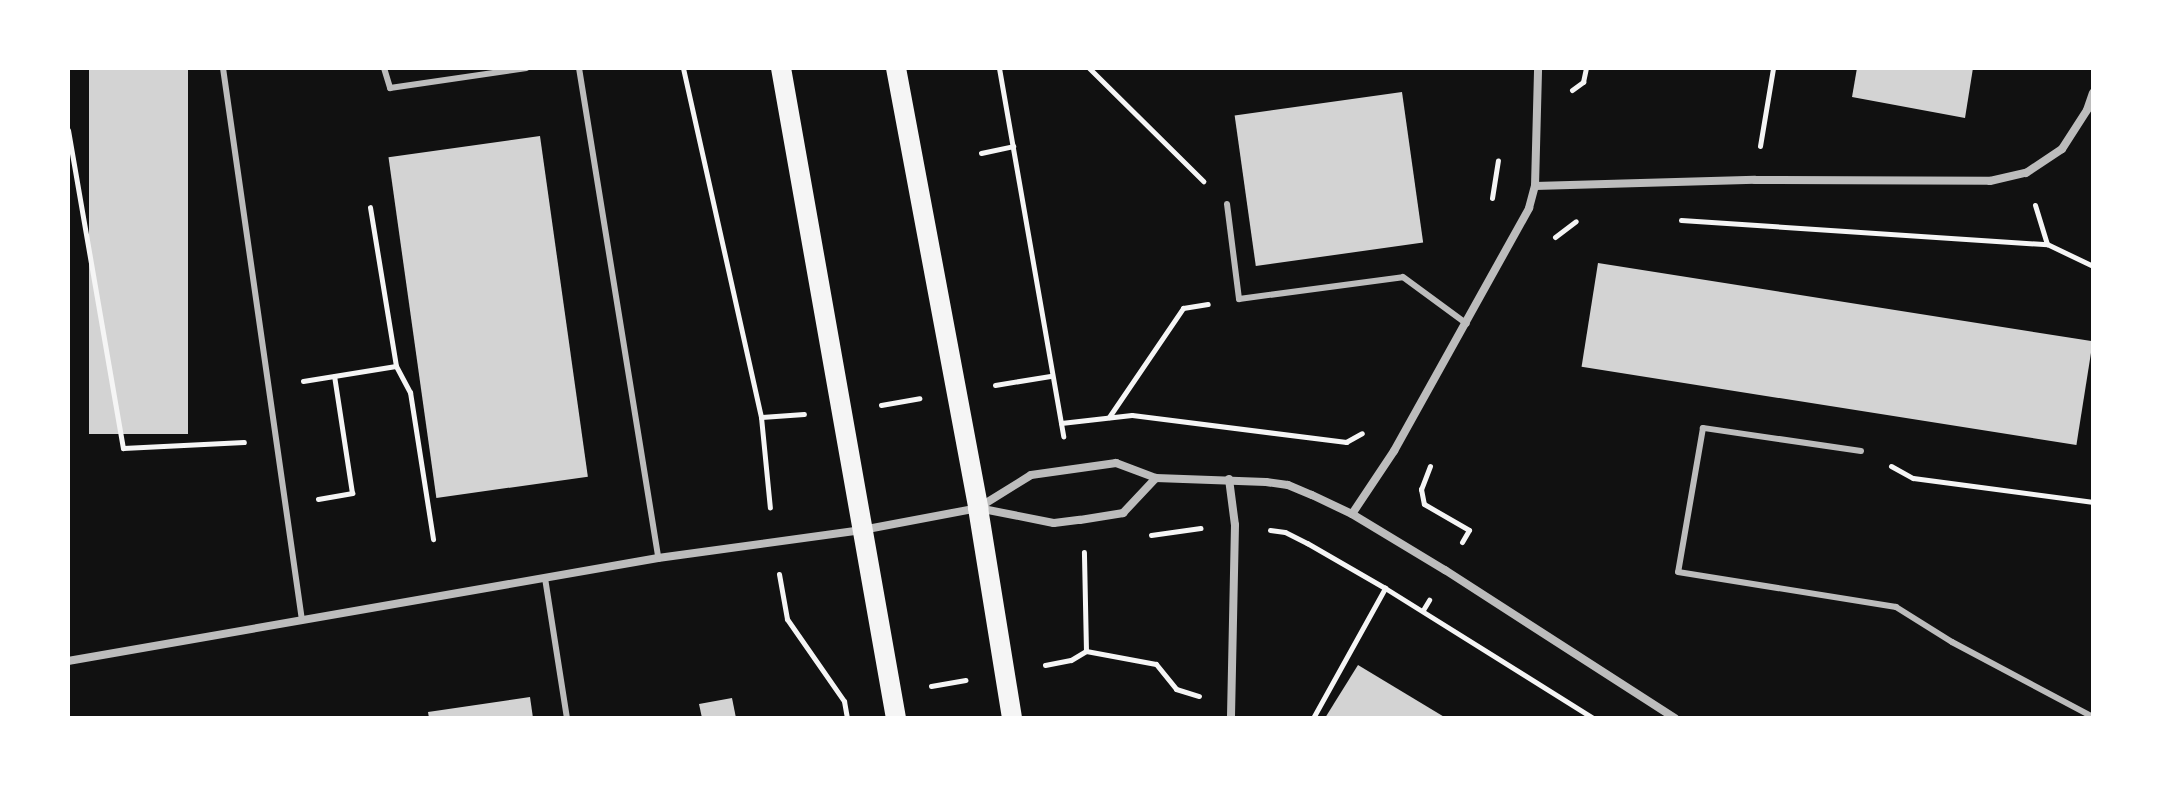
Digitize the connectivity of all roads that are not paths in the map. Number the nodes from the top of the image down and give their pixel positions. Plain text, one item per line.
1 (223, 68) edge
2 (384, 68) edge
3 (527, 68) edge
4 (579, 68) edge
5 (781, 68) edge
6 (896, 68) edge
7 (1538, 68) edge
8 (2093, 93) edge
9 (1535, 186) junction
10 (1227, 204) road end
11 (1467, 324) junction
12 (1861, 451) road end
13 (1156, 478) junction
14 (1229, 479) junction
15 (978, 508) junction
16 (1352, 514) junction
17 (862, 530) junction
18 (658, 558) junction
19 (545, 578) junction
20 (302, 620) junction
21 (68, 661) edge
22 (2093, 717) edge
23 (567, 718) edge
24 (896, 718) edge
25 (1012, 718) edge
26 (1231, 718) edge
27 (1675, 718) edge

1 - 20 lane
2 - 3 lane
4 - 18 lane
5 - 17 main road
6 - 15 main road
7 - 9 street
8 - 9 street
9 - 11 street
10 - 11 lane
11 - 16 street
12 - 22 lane
13 - 14 street
13 - 15 street
13 - 15 street
14 - 16 street
14 - 26 street
15 - 17 street
15 - 25 main road
16 - 27 street
17 - 18 street
17 - 24 main road
18 - 19 street
19 - 20 street
19 - 23 lane
20 - 21 street

